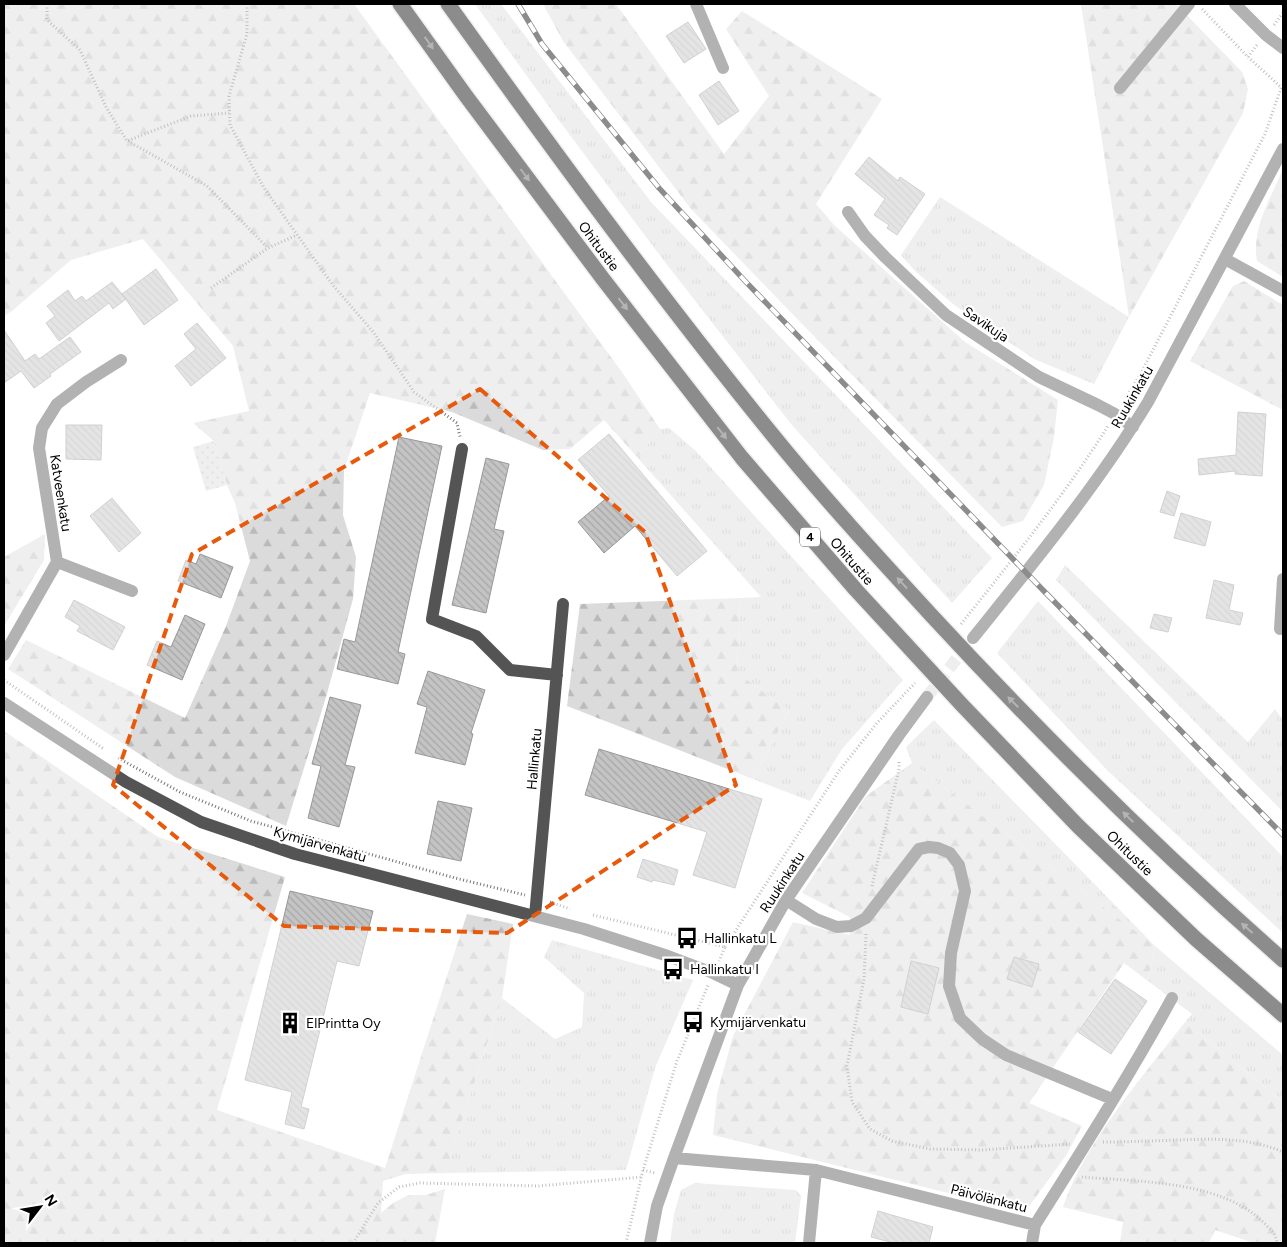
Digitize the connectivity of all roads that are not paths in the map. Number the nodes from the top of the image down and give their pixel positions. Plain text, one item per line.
1 (400, 4) edge
2 (448, 4) edge
3 (696, 4) edge
4 (1189, 4) edge
5 (1235, 4) edge
6 (1283, 48) edge
7 (723, 68) dead end
8 (1120, 88) dead end
9 (1283, 148) edge
10 (848, 212) dead end
11 (1225, 259) junction
12 (1283, 291) edge
13 (121, 360) dead end
14 (1133, 427) junction
15 (462, 449) road end
16 (57, 562) junction
17 (1283, 579) edge
18 (132, 591) dead end
19 (563, 604) dead end
20 (1280, 629) dead end
21 (973, 638) tunnel mouth
22 (4, 655) edge
23 (557, 675) junction
24 (927, 697) tunnel mouth
25 (4, 703) edge
26 (786, 900) junction
27 (535, 916) junction
28 (1283, 960) edge
29 (738, 985) junction
30 (1172, 998) dead end
31 (1283, 1015) edge
32 (1112, 1099) junction
33 (674, 1158) junction
34 (816, 1170) junction
35 (1035, 1225) junction
36 (650, 1243) edge
37 (808, 1243) edge
38 (1032, 1243) edge

1 -> 31 highway, Ohitustie / 4
28 -> 2 highway, Ohitustie
3 - 7 street
4 - 8 street
5 - 6 street
9 - 11 street, Ruukinkatu
10 - 14 street, Savikuja
11 - 12 street
11 - 14 street, Ruukinkatu
13 - 16 street, Katveenkatu
14 - 21 street, Ruukinkatu
15 - 23 street
16 - 18 street
16 - 22 street
17 - 20 street
19 - 23 street, Hallinkatu
23 - 27 street, Hallinkatu
24 - 26 street, Ruukinkatu
25 - 27 street, Kymijärvenkatu
26 - 29 street, Ruukinkatu
26 - 32 street
27 - 29 street, Kymijärvenkatu
29 - 33 street, Ruukinkatu
30 - 32 street, Päivölänkatu
32 - 35 street, Päivölänkatu
33 - 34 street, Päivölänkatu
33 - 36 street, Ruukinkatu
34 - 35 street, Päivölänkatu
34 - 37 street
35 - 38 street

